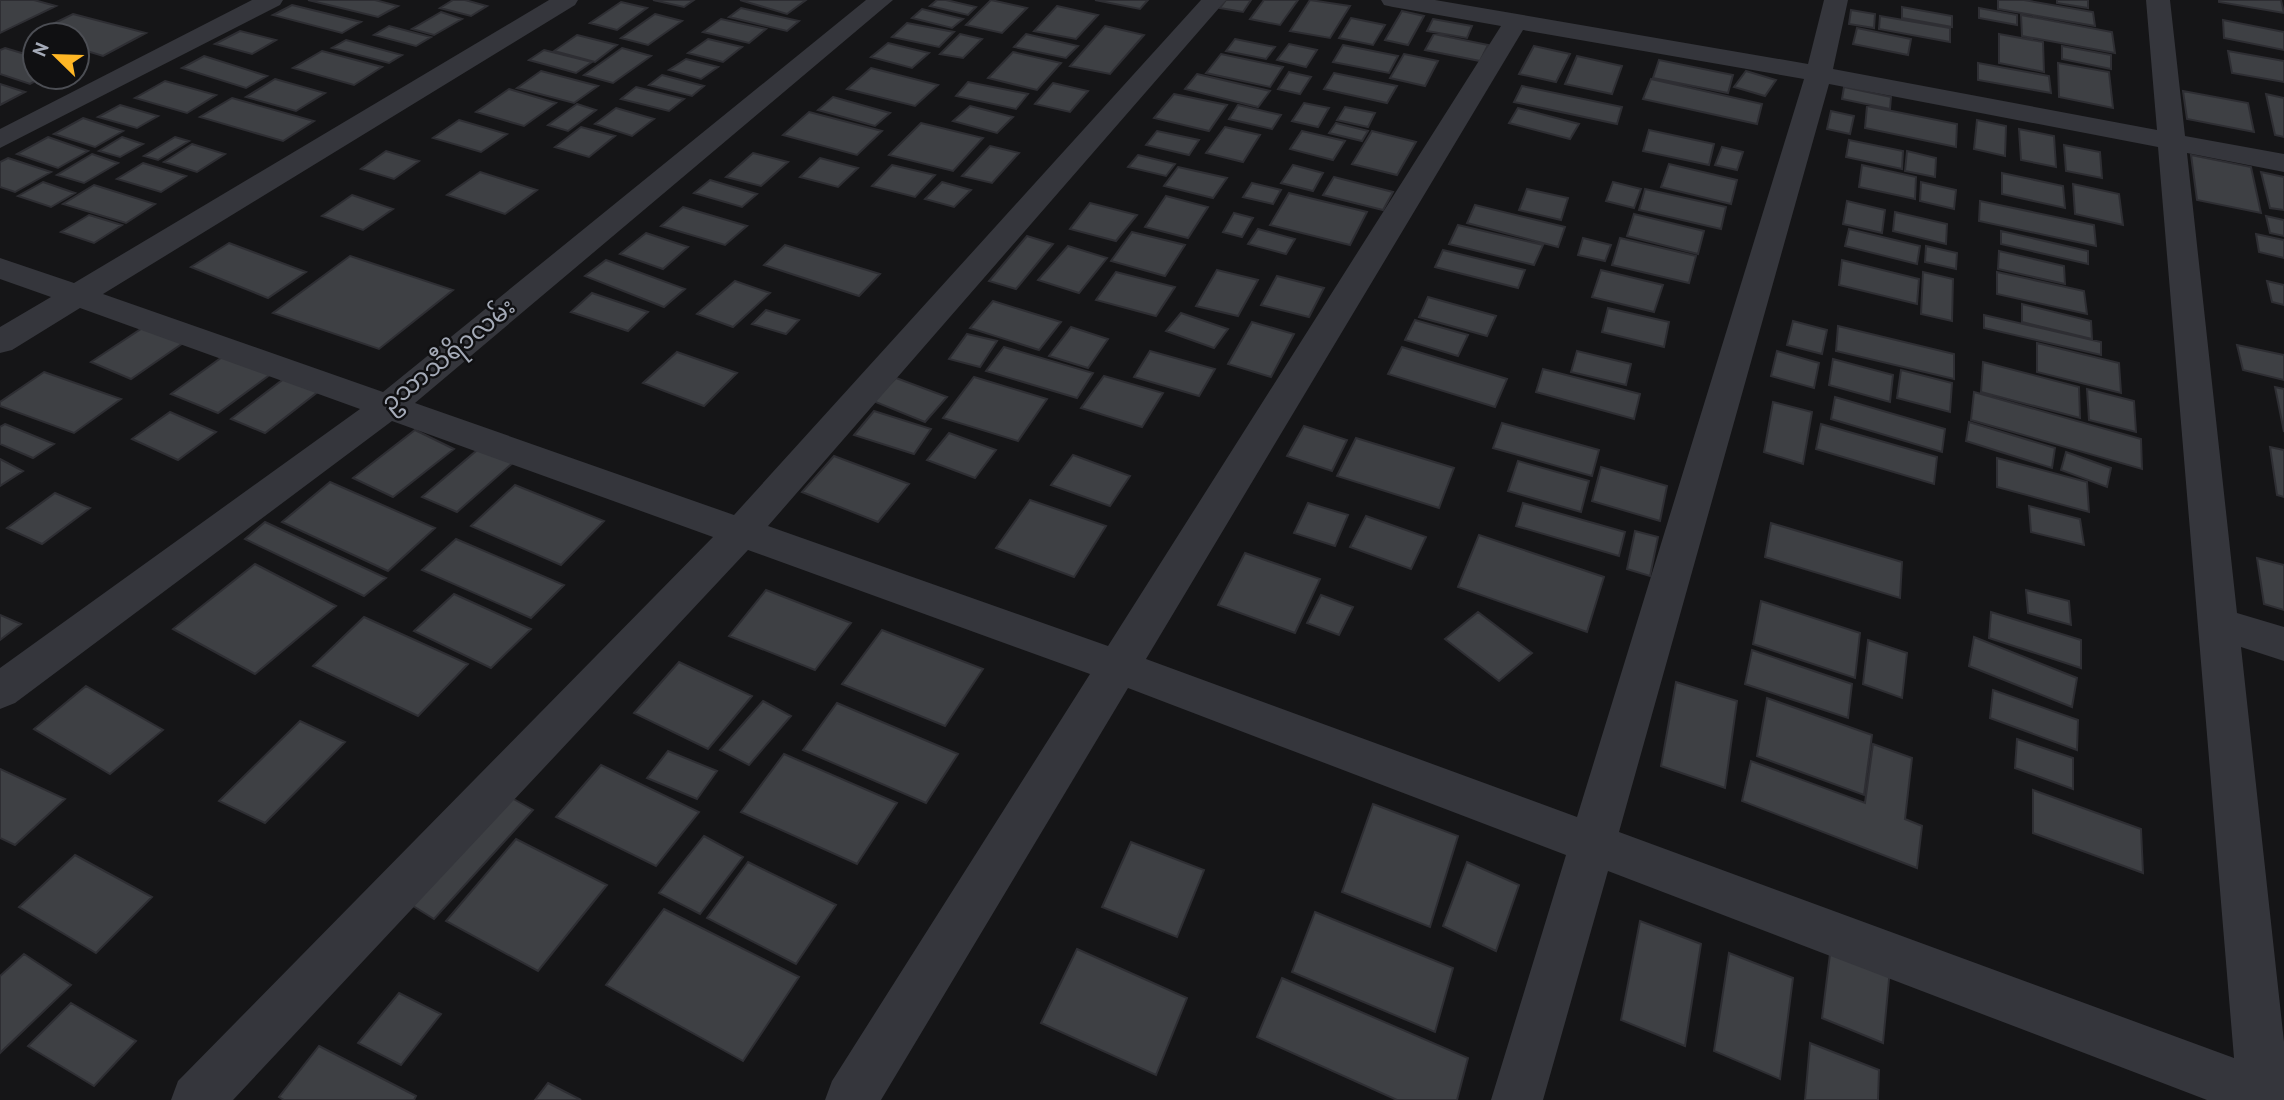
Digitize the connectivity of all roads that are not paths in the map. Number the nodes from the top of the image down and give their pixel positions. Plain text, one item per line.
1 (271, 0) edge
2 (566, 0) edge
3 (881, 0) edge
4 (1214, 0) edge
5 (1393, 0) edge
6 (1836, 0) edge
7 (2158, 0) edge
8 (1515, 23) junction
9 (1819, 74) junction
10 (0, 140) edge
11 (2170, 141) junction
12 (2284, 163) edge
13 (0, 268) edge
14 (77, 295) junction
15 (0, 342) edge
16 (388, 405) junction
17 (740, 532) junction
18 (2217, 624) junction
19 (2284, 644) edge
20 (1120, 667) junction
21 (0, 691) edge
22 (1593, 845) junction
23 (2267, 1098) edge
24 (197, 1100) edge
25 (852, 1100) edge
26 (1517, 1100) edge

1 - 10 street
2 - 14 street
3 - 16 street, ဥသာသီရိ၁လမ်း
4 - 17 street
5 - 8 street
6 - 9 street
7 - 11 street
8 - 9 street
8 - 20 street
9 - 11 street
9 - 22 street
11 - 12 street
11 - 18 street
13 - 14 street
14 - 15 street
14 - 16 street
16 - 17 street
16 - 21 street, ဥသာသီရိ၁လမ်း
17 - 20 street
17 - 24 street
18 - 19 street
18 - 23 street
20 - 22 street
20 - 25 street
22 - 23 street
22 - 26 street

